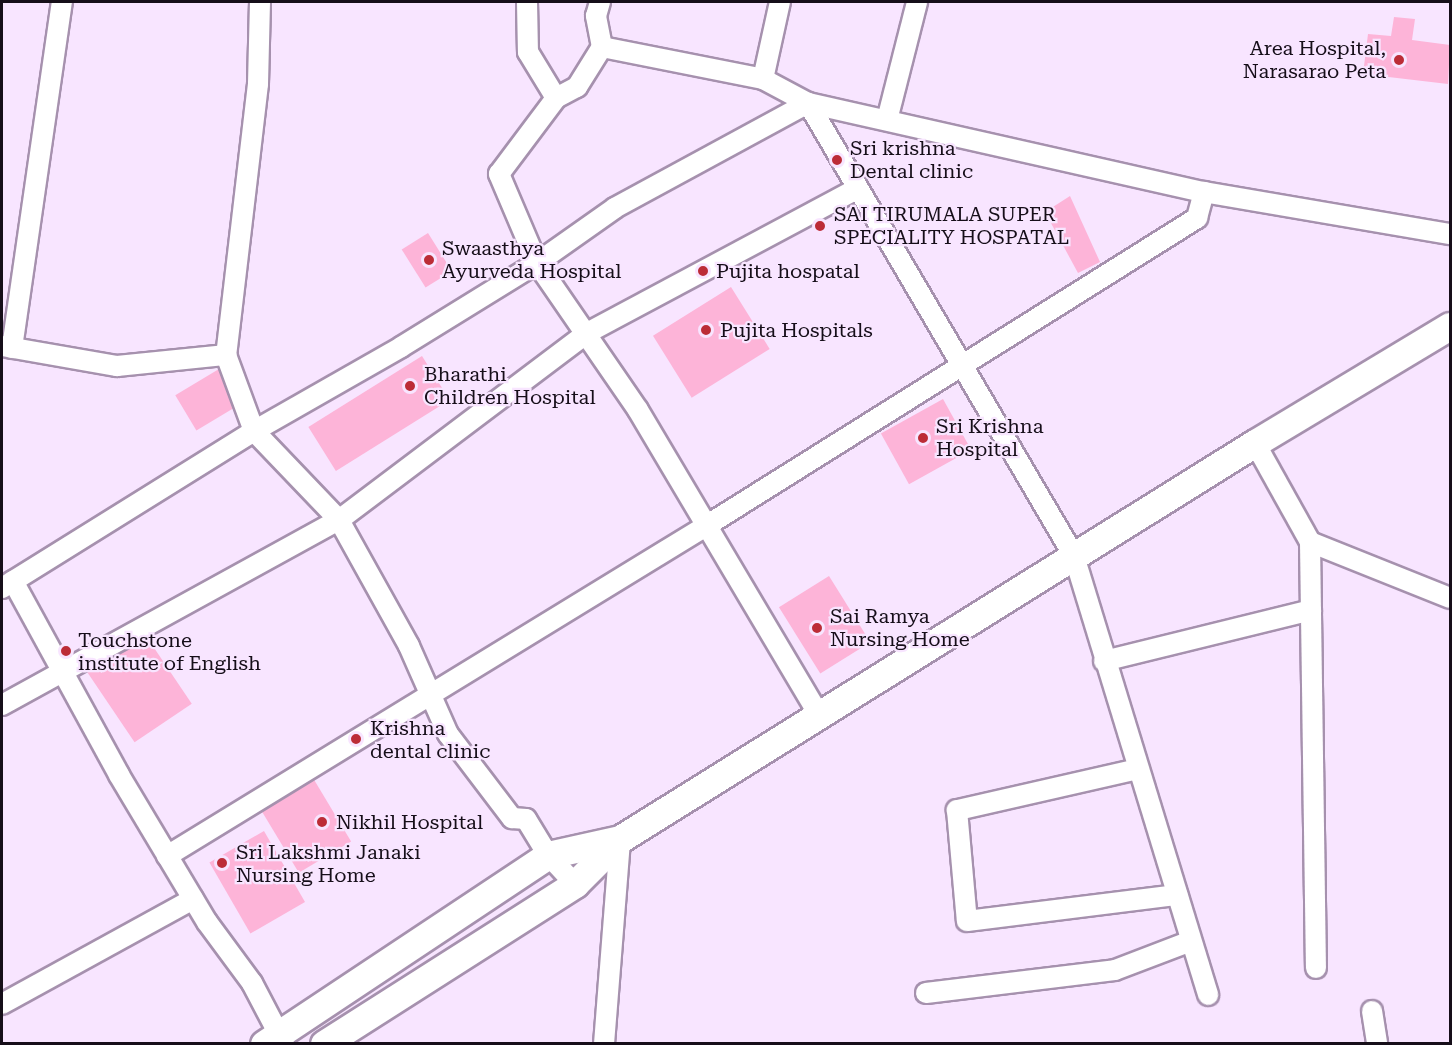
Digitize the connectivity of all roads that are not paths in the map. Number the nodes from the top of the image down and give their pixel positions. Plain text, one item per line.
1 (62, 2) edge
2 (260, 2) edge
3 (527, 2) edge
4 (600, 2) edge
5 (780, 2) edge
6 (917, 2) edge
7 (602, 47) junction
8 (763, 79) junction
9 (556, 98) junction
10 (808, 103) junction
11 (887, 120) junction
12 (858, 188) junction
13 (1204, 192) junction
14 (1450, 234) edge
15 (537, 263) junction
16 (1450, 326) edge
17 (587, 333) junction
18 (7, 347) edge
19 (226, 355) junction
20 (963, 363) junction
21 (254, 431) junction
22 (1255, 443) junction
23 (339, 520) junction
24 (706, 526) junction
25 (1310, 542) junction
26 (1074, 555) junction
27 (7, 585) edge
28 (1450, 598) edge
29 (1311, 610) junction
30 (1104, 661) junction
31 (63, 668) junction
32 (429, 693) junction
33 (2, 705) edge
34 (819, 715) junction
35 (1138, 769) junction
36 (620, 839) junction
37 (548, 855) junction
38 (167, 856) junction
39 (575, 884) junction
40 (1177, 895) junction
41 (193, 899) junction
42 (1191, 940) junction
43 (1316, 968) dead end
44 (926, 993) dead end
45 (1208, 995) dead end
46 (2, 1004) edge
47 (1372, 1011) dead end
48 (276, 1040) edge
49 (324, 1044) edge
50 (604, 1044) edge
51 (1377, 1044) edge

1 - 18 street
2 - 19 street
3 - 9 street
4 - 7 street
5 - 8 street
6 - 11 street
7 - 8 street
7 - 9 street
8 - 10 street
9 - 15 street
10 - 11 street
10 - 12 street
10 - 15 street
11 - 13 street
12 - 17 street
12 - 20 street
13 - 14 street
13 - 20 street
15 - 17 street
15 - 21 street
16 - 22 main road
17 - 23 street
17 - 24 street
18 - 19 street
19 - 21 street
20 - 24 street
20 - 26 street
21 - 23 street
21 - 27 street
22 - 25 street
22 - 26 main road
23 - 31 street
23 - 32 street
24 - 32 street
24 - 34 street
25 - 28 street
25 - 29 street
26 - 30 street
26 - 34 main road
27 - 31 street
29 - 30 street
29 - 43 street
30 - 35 street
31 - 33 street
31 - 38 street
32 - 37 street
32 - 38 street
34 - 36 main road
35 - 40 street
35 - 40 street
36 - 37 main road
36 - 39 main road
36 - 50 street
37 - 39 street
37 - 48 main road
38 - 41 street
39 - 49 main road
40 - 42 street
41 - 46 street
41 - 48 street
42 - 44 street
42 - 45 street
47 - 51 street

